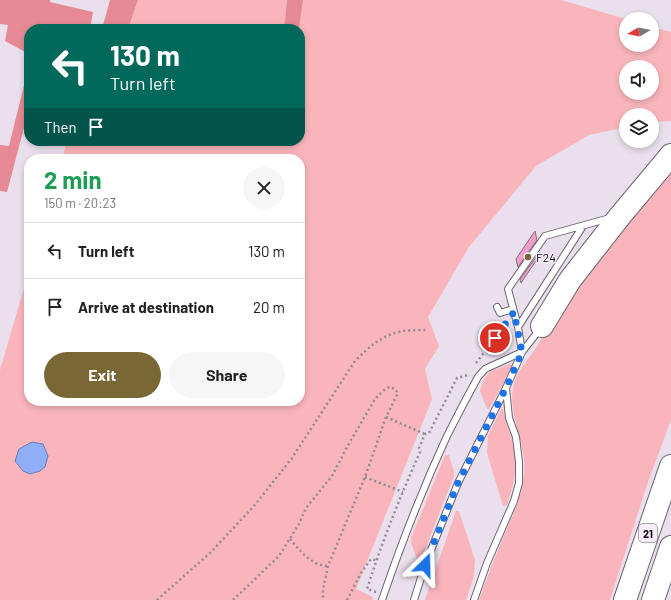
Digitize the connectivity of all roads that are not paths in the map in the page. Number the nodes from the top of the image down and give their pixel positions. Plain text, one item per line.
1 (671, 155) edge
2 (620, 216) junction
3 (583, 226) junction
4 (497, 307) dead end
5 (513, 311) junction
6 (542, 326) joint
7 (518, 327) junction
8 (522, 352) junction
9 (506, 388) junction
10 (671, 466) edge
11 (671, 547) edge
12 (383, 597) edge
13 (414, 600) edge
14 (474, 600) edge
15 (625, 600) edge
16 (653, 600) edge

1 - 2 highway
2 - 3 lane
2 - 6 highway
3 - 5 lane
3 - 7 lane
4 - 5 lane
5 - 7 lane
6 - 8 lane
7 - 8 lane
8 - 9 lane
8 - 12 lane
9 - 13 lane
9 - 14 lane
10 - 15 highway, 21
11 - 16 highway, 21

